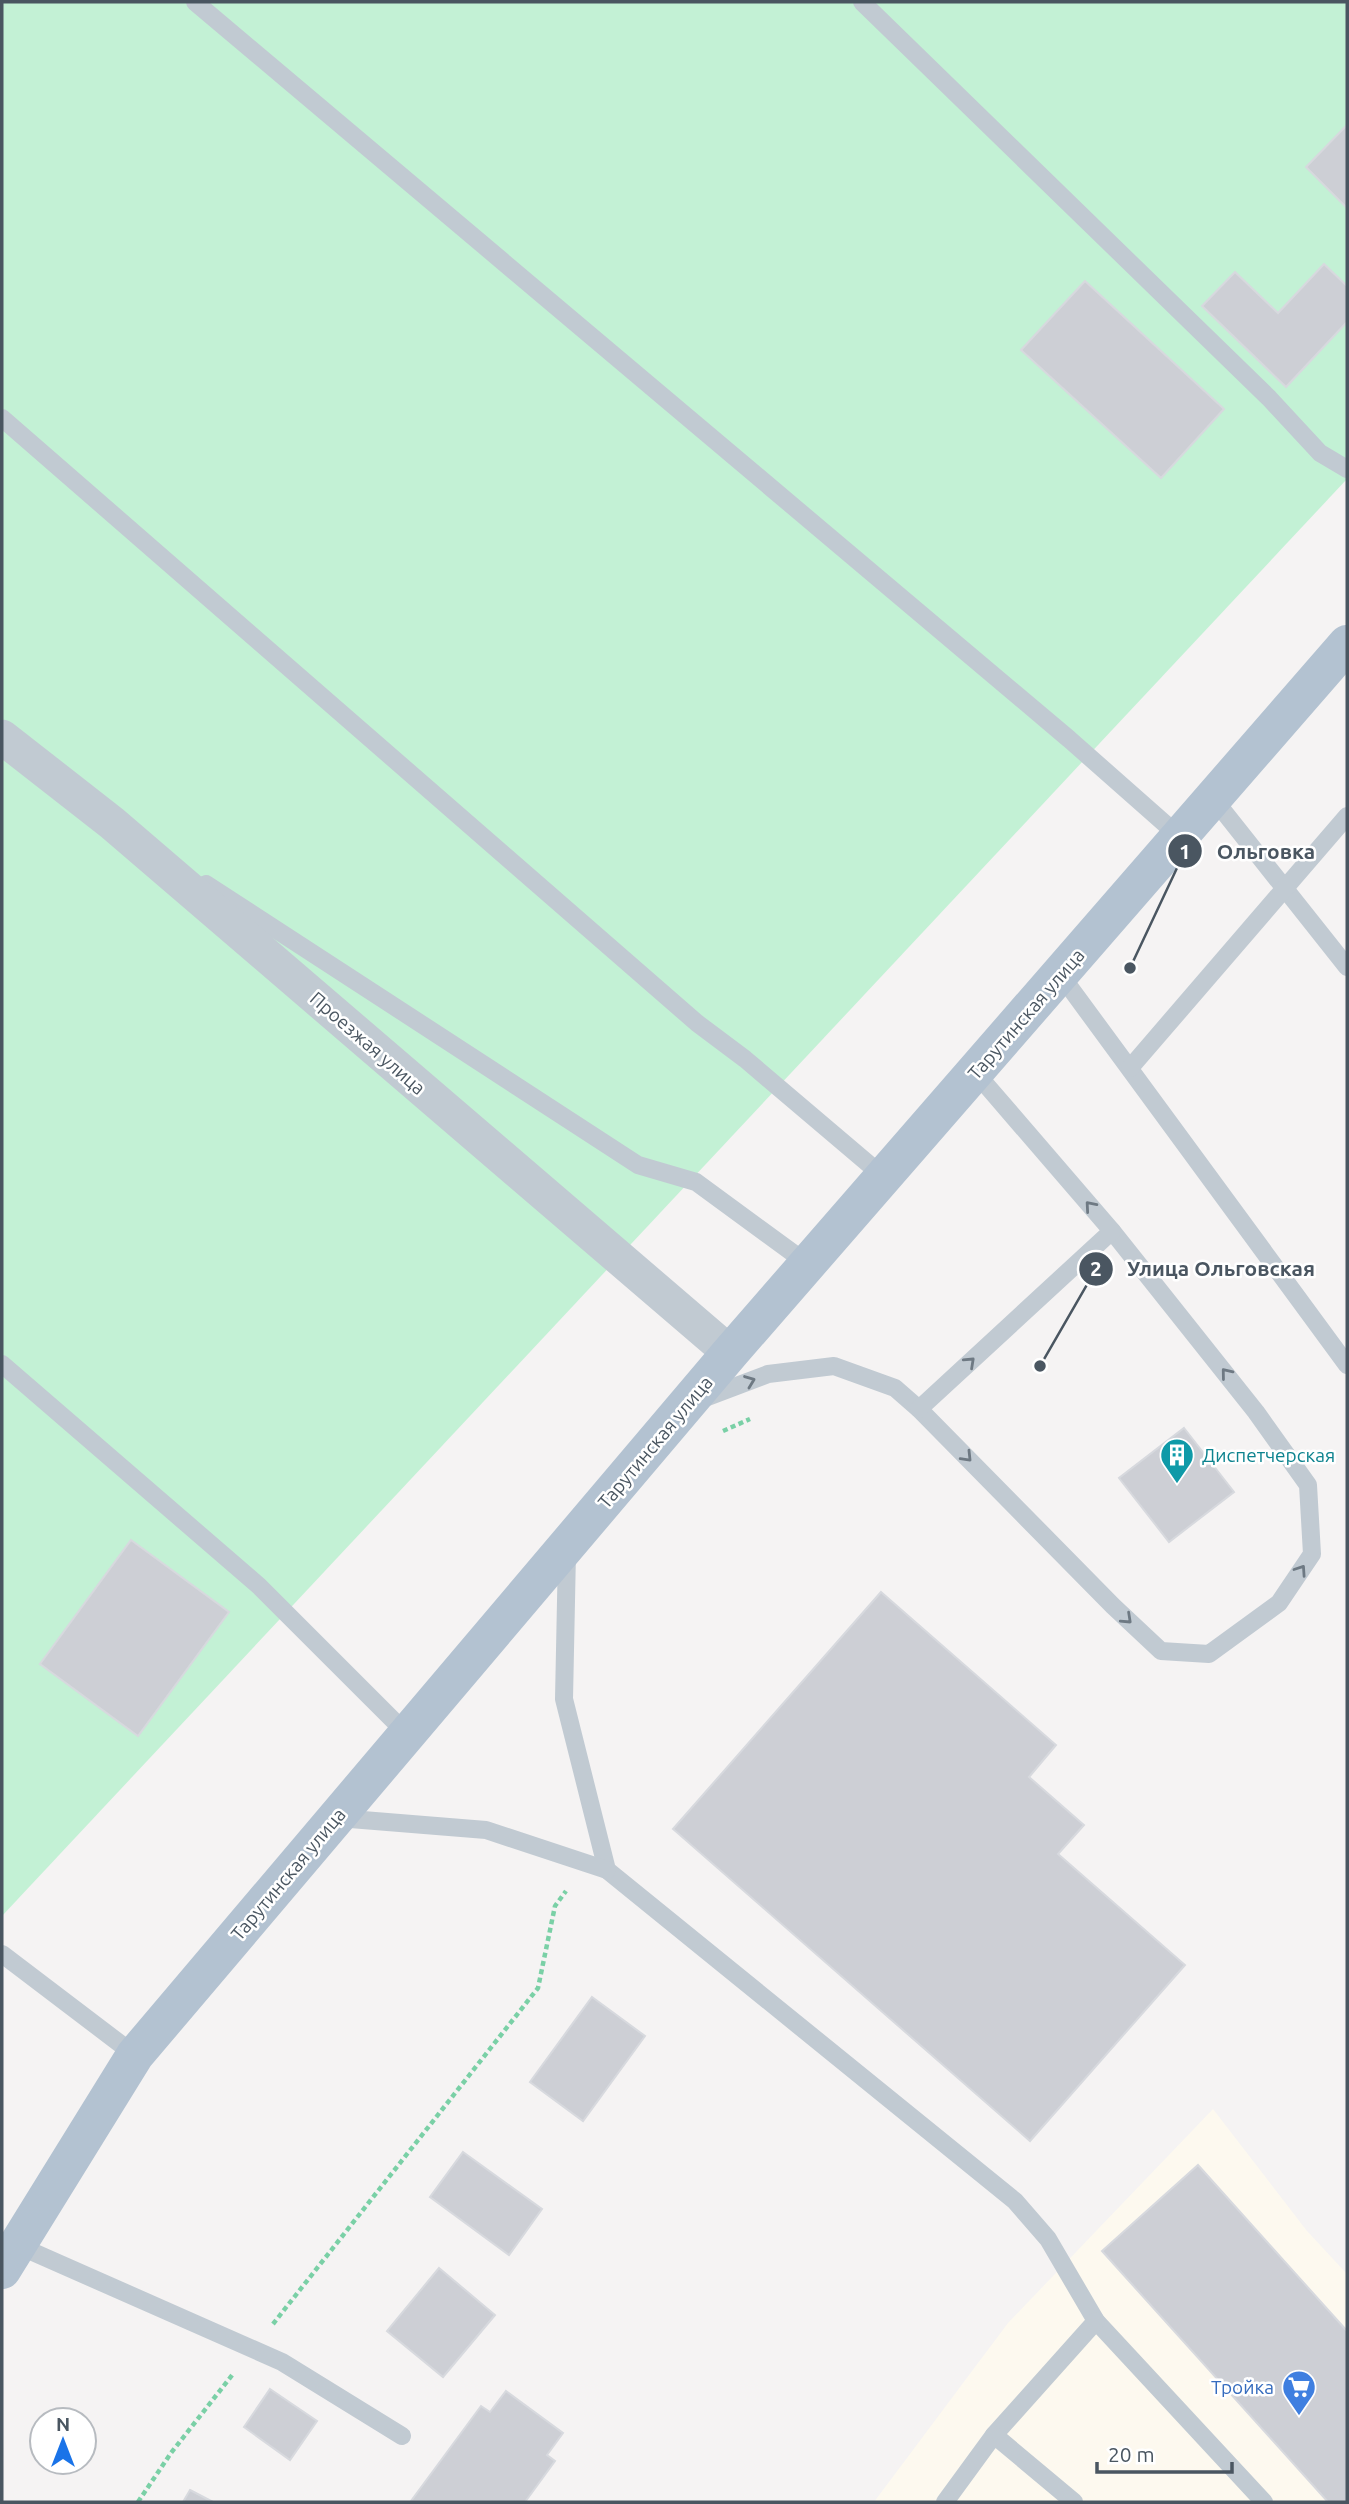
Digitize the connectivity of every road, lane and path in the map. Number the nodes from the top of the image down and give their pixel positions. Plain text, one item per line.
1 (195, 2) edge
2 (862, 2) edge
3 (2, 418) edge
4 (1347, 469) edge
5 (1347, 644) edge
6 (2, 737) edge
7 (1213, 798) junction
8 (1347, 816) edge
9 (112, 823) junction
10 (1180, 837) junction
11 (1285, 888) junction
12 (1347, 967) edge
13 (1060, 974) junction
14 (1130, 1068) junction
15 (975, 1072) junction
16 (884, 1177) junction
17 (1112, 1231) junction
18 (808, 1264) junction
19 (730, 1353) junction
20 (2, 1364) edge
21 (1347, 1365) edge
22 (686, 1406) junction
23 (919, 1409) junction
24 (752, 1418) dead end
25 (715, 1435) dead end
26 (567, 1545) junction
27 (407, 1734) junction
28 (336, 1818) junction
29 (588, 1864) junction
30 (607, 1870) junction
31 (2, 1954) edge
32 (135, 2054) junction
33 (9, 2258) edge
34 (1096, 2321) junction
35 (253, 2349) junction
36 (994, 2435) junction
37 (402, 2437) dead end
38 (138, 2502) edge
39 (945, 2502) edge
40 (1074, 2502) edge
41 (1264, 2502) edge

1 - 10 lane
2 - 4 lane
3 - 16 lane
5 - 7 main road, Тарутинская улица
6 - 9 street, Проезжая улица
7 - 10 main road, Тарутинская улица
7 - 11 lane
8 - 11 lane
9 - 18 lane
9 - 19 street, Проезжая улица
10 - 13 main road, Тарутинская улица
11 - 12 lane
11 - 14 lane
13 - 14 lane
13 - 15 main road, Тарутинская улица
14 - 21 lane
15 - 16 main road, Тарутинская улица
17 -> 15 lane
16 - 18 main road, Тарутинская улица
23 -> 17 lane
23 -> 17 lane
18 - 19 main road, Тарутинская улица
19 - 22 main road, Тарутинская улица
20 - 27 lane
22 -> 23 lane
22 - 26 main road, Тарутинская улица
24 - 25 path
26 - 27 main road, Тарутинская улица
26 - 30 lane
27 - 28 main road, Тарутинская улица
28 - 29 lane
28 - 32 main road, Тарутинская улица
29 - 30 lane
29 - 35 path
30 - 34 lane
31 - 32 lane
32 - 33 main road, Тарутинская улица
33 - 35 lane
34 - 36 lane
34 - 41 lane
35 - 37 lane
35 - 38 path
36 - 39 lane
36 - 40 lane

